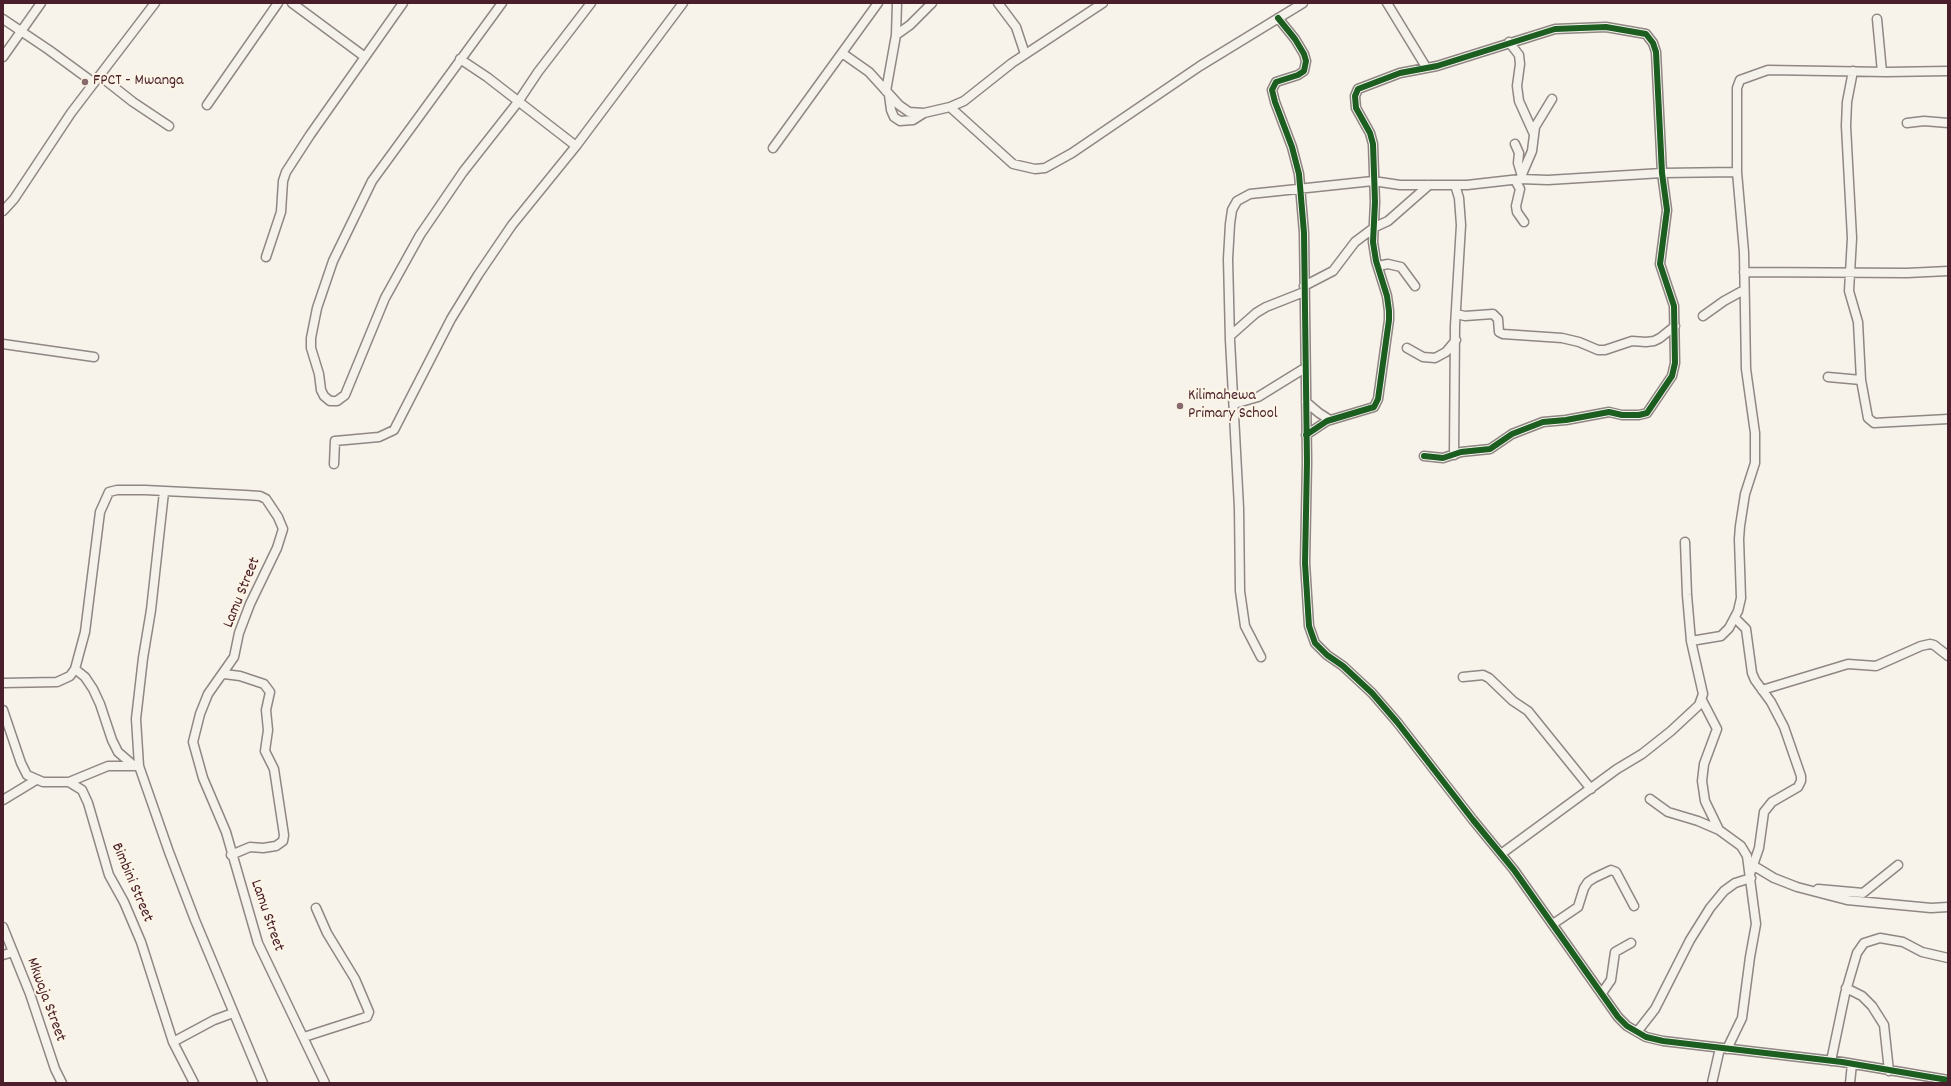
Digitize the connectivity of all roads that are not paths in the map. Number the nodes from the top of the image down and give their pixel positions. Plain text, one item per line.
1 (41, 3) edge
2 (155, 3) edge
3 (278, 3) edge
4 (292, 3) edge
5 (404, 3) edge
6 (502, 3) edge
7 (591, 3) edge
8 (683, 3) edge
9 (878, 3) edge
10 (897, 3) edge
11 (932, 3) edge
12 (998, 3) edge
13 (1103, 3) edge
14 (1304, 3) edge
15 (1387, 3) edge
16 (1278, 18) junction
17 (3, 19) edge
18 (1877, 19) dead end
19 (21, 32) junction
20 (896, 35) junction
21 (1509, 42) junction
22 (842, 53) junction
23 (1026, 54) junction
24 (3, 57) edge
25 (365, 57) junction
26 (460, 59) junction
27 (1426, 67) junction
28 (1852, 71) junction
29 (1948, 71) edge
30 (1882, 72) junction
31 (100, 76) junction
32 (94, 83) junction
33 (888, 93) junction
34 (1552, 99) dead end
35 (518, 102) junction
36 (207, 105) dead end
37 (950, 108) junction
38 (924, 113) junction
39 (1907, 123) dead end
40 (1948, 123) edge
41 (169, 126) dead end
42 (1534, 132) junction
43 (1515, 144) dead end
44 (576, 146) junction
45 (773, 148) dead end
46 (1737, 172) junction
47 (1662, 173) junction
48 (1518, 177) junction
49 (1373, 181) junction
50 (1456, 184) junction
51 (1429, 185) junction
52 (1300, 189) junction
53 (3, 211) edge
54 (1524, 222) dead end
55 (1375, 227) junction
56 (266, 258) dead end
57 (1378, 266) junction
58 (1948, 271) edge
59 (1744, 272) junction
60 (1849, 272) junction
61 (1415, 286) dead end
62 (1304, 289) junction
63 (1744, 290) junction
64 (1456, 314) junction
65 (1703, 316) dead end
66 (1675, 326) junction
67 (1230, 336) junction
68 (1456, 340) junction
69 (3, 344) edge
70 (1408, 348) dead end
71 (94, 357) dead end
72 (1305, 368) junction
73 (1828, 377) dead end
74 (1861, 380) junction
75 (1306, 402) junction
76 (1234, 404) junction
77 (1948, 419) edge
78 (1330, 420) junction
79 (1306, 436) junction
80 (1454, 455) junction
81 (1424, 456) dead end
82 (334, 464) dead end
83 (164, 492) junction
84 (1685, 542) dead end
85 (1735, 618) junction
86 (1691, 641) junction
87 (1948, 656) edge
88 (1261, 657) dead end
89 (75, 669) junction
90 (224, 674) junction
91 (1463, 677) dead end
92 (3, 683) edge
93 (1762, 690) junction
94 (1702, 700) junction
95 (3, 710) edge
96 (136, 765) junction
97 (36, 780) junction
98 (69, 782) junction
99 (1591, 789) junction
100 (1650, 799) dead end
101 (3, 800) edge
102 (1719, 830) junction
103 (1501, 854) junction
104 (231, 855) junction
105 (1898, 865) dead end
106 (1752, 873) junction
107 (1803, 889) junction
108 (1634, 906) dead end
109 (1948, 907) edge
110 (316, 908) dead end
111 (1553, 924) junction
112 (3, 927) edge
113 (1631, 942) dead end
114 (13, 952) junction
115 (3, 955) edge
116 (1948, 958) edge
117 (1846, 988) junction
118 (1602, 993) junction
119 (233, 1013) junction
120 (1637, 1032) junction
121 (304, 1037) junction
122 (173, 1042) junction
123 (1724, 1049) junction
124 (1830, 1061) junction
125 (1852, 1064) junction
126 (1889, 1071) junction
127 (1948, 1080) edge
128 (62, 1083) edge
129 (194, 1083) edge
130 (263, 1083) edge
131 (325, 1083) edge
132 (1712, 1083) edge
133 (1850, 1083) edge

1 - 19 street
2 - 31 street
3 - 36 street
4 - 25 street
5 - 25 street
6 - 26 street
7 - 35 street
8 - 44 street
9 - 22 street
10 - 20 street
11 - 20 street
12 - 23 street
13 - 23 street
14 - 16 street
15 - 27 street
16 - 37 street
16 - 52 street
17 - 19 street
18 - 30 street
19 - 24 street
19 - 32 street
20 - 33 street
21 - 27 street
21 - 42 street
21 - 47 street
22 - 33 street
22 - 45 street
23 - 37 street
25 - 56 street
26 - 35 street
26 - 35 street
27 - 49 street
28 - 30 street
28 - 46 street
28 - 60 street
29 - 30 street
31 - 32 street
31 - 41 street
32 - 53 street
33 - 38 street
33 - 38 street
34 - 42 street
35 - 44 street
37 - 38 street
39 - 40 street
42 - 48 street
43 - 48 street
44 - 82 street
46 - 47 street
46 - 59 street
47 - 48 street
47 - 66 street
48 - 50 street
48 - 54 street
49 - 51 street
49 - 52 street
49 - 55 street
50 - 51 street
50 - 64 street
51 - 55 street
52 - 62 street
52 - 67 street
55 - 57 street
55 - 62 street
57 - 61 street
57 - 78 street
58 - 60 street
59 - 60 street
59 - 63 street
60 - 74 street
62 - 67 street
62 - 72 street
63 - 65 street
63 - 85 street
64 - 66 street
64 - 68 street
66 - 80 street
67 - 76 street
68 - 70 street
68 - 80 street
69 - 71 street
72 - 75 street
72 - 76 street
73 - 74 street
74 - 77 street
75 - 78 street
75 - 79 street
76 - 88 street
78 - 79 street
79 - 103 street
80 - 81 street
83 - 89 street, Lamu Street
83 - 90 street, Lamu Street
83 - 96 street
84 - 86 street
85 - 86 street
85 - 93 street
86 - 94 street
87 - 93 street
89 - 92 street
89 - 96 street
90 - 104 street, Lamu Street
90 - 104 street
91 - 99 street
93 - 106 street
94 - 99 street
94 - 102 street
95 - 97 street
96 - 98 street
96 - 119 street
97 - 98 street
97 - 101 street
98 - 122 street, Bimbini Street
99 - 103 street
100 - 102 street
102 - 106 street
103 - 111 street
104 - 121 street, Lamu Street
105 - 107 street
106 - 107 street
106 - 120 street
106 - 123 street
107 - 109 street
108 - 111 street
110 - 121 street
111 - 118 street
112 - 114 street, Mkwaja Street
113 - 118 street
114 - 115 street
114 - 128 street, Mkwaja Street
116 - 117 street
117 - 124 street
117 - 126 street
118 - 120 street
119 - 122 street
119 - 130 street
120 - 123 street
121 - 131 street, Lamu Street
122 - 129 street, Bimbini Street
123 - 124 street
123 - 132 street
124 - 125 street
125 - 126 street
125 - 133 street
126 - 127 street

